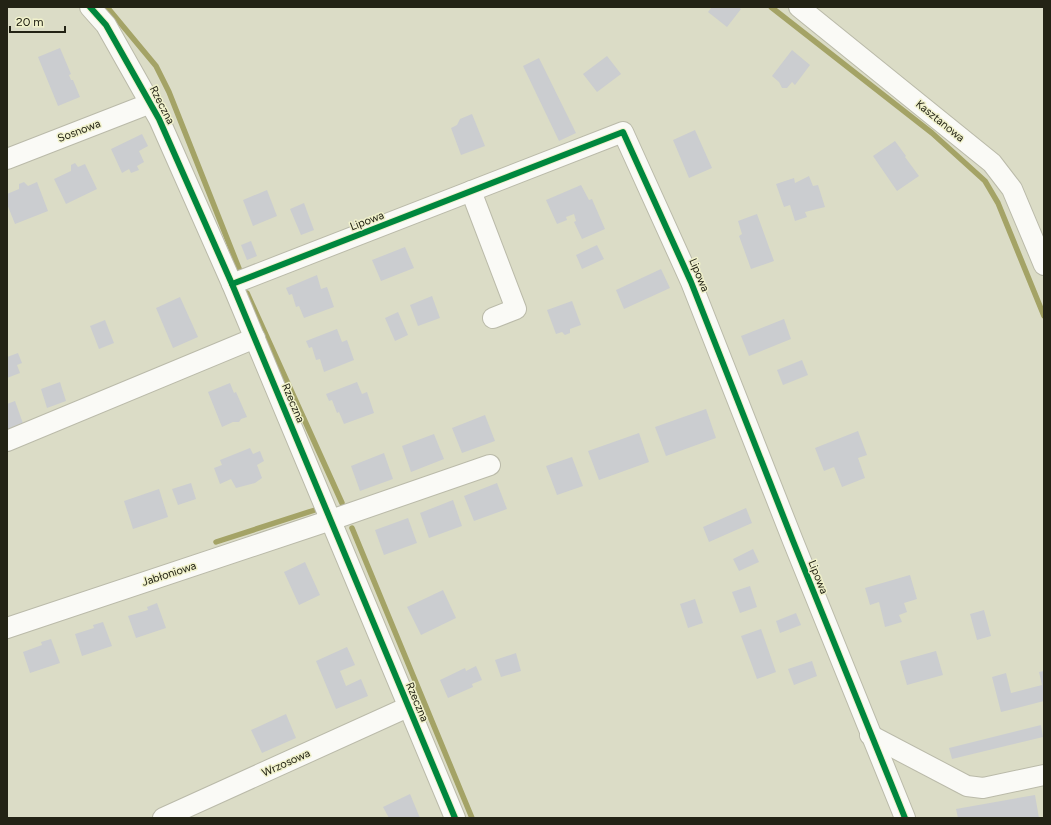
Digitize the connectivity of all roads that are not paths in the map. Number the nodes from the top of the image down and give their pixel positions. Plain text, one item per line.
1 (90, 7) edge
2 (799, 7) edge
3 (151, 103) junction
4 (7, 159) edge
5 (471, 191) junction
6 (1044, 265) edge
7 (232, 284) junction
8 (492, 318) dead end
9 (255, 338) junction
10 (7, 441) edge
11 (490, 465) dead end
12 (330, 520) junction
13 (7, 628) edge
14 (408, 707) junction
15 (870, 735) junction
16 (1044, 775) edge
17 (163, 818) edge
18 (454, 818) edge
19 (905, 818) edge

1 - 3 street, Rzeczna
2 - 6 street, Kasztanowa
3 - 4 street, Sosnowa
3 - 7 street, Rzeczna
5 - 7 street, Lipowa
5 - 8 street
5 - 15 street, Lipowa
7 - 9 street, Rzeczna
9 - 10 street
9 - 12 street, Rzeczna
11 - 12 street, Jabłoniowa
12 - 13 street, Jabłoniowa
12 - 14 street, Rzeczna
14 - 17 street, Wrzosowa
14 - 18 street, Rzeczna
15 - 16 street
15 - 19 street, Lipowa

